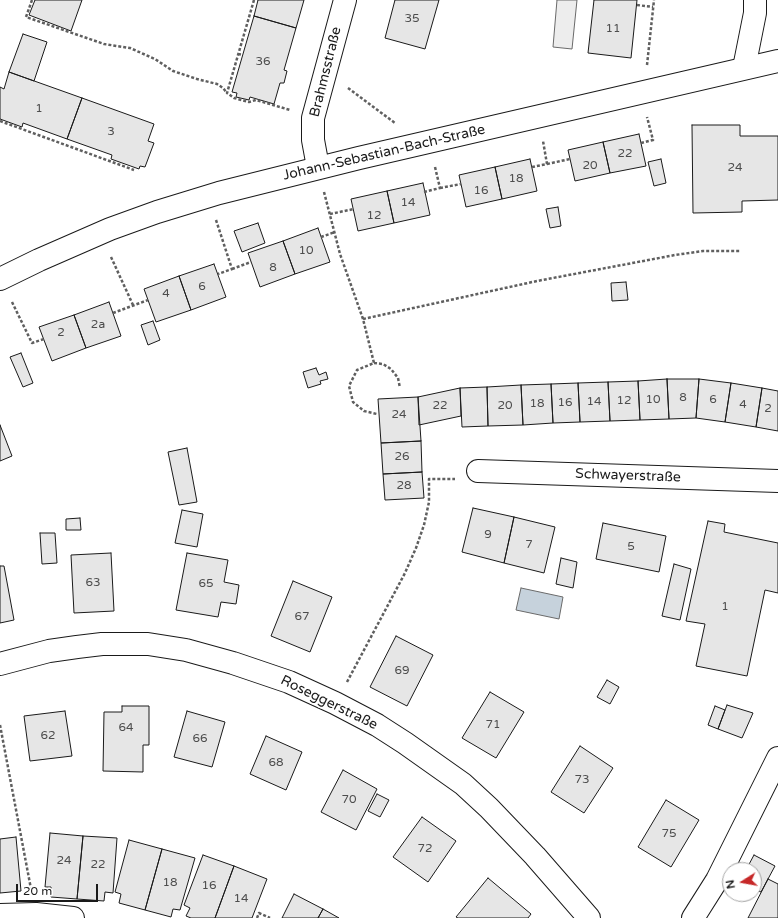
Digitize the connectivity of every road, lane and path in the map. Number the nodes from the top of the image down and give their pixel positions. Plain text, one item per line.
1 (32, 0) edge
2 (254, 0) edge
3 (345, 0) edge
4 (654, 0) edge
5 (755, 0) edge
6 (637, 5) dead end
7 (653, 7) junction
8 (238, 54) junction
9 (243, 55) dead end
10 (778, 61) edge
11 (744, 68) junction
12 (646, 73) dead end
13 (347, 87) dead end
14 (227, 94) junction
15 (287, 109) dead end
16 (647, 113) dead end
17 (0, 121) edge
18 (396, 124) dead end
19 (542, 138) dead end
20 (641, 143) dead end
21 (570, 159) dead end
22 (434, 163) dead end
23 (547, 164) junction
24 (532, 167) dead end
25 (318, 168) junction
26 (134, 170) dead end
27 (461, 184) dead end
28 (440, 188) junction
29 (324, 190) dead end
30 (424, 192) dead end
31 (354, 209) dead end
32 (330, 214) junction
33 (216, 218) dead end
34 (335, 232) junction
35 (321, 237) dead end
36 (740, 251) dead end
37 (110, 254) dead end
38 (251, 262) dead end
39 (232, 269) junction
40 (218, 274) dead end
41 (0, 279) edge
42 (11, 298) dead end
43 (148, 300) dead end
44 (133, 305) junction
45 (113, 313) dead end
46 (363, 319) junction
47 (44, 339) dead end
48 (374, 363) junction
49 (400, 388) dead end
50 (377, 414) dead end
51 (478, 471) joint
52 (778, 481) edge
53 (0, 664) edge
54 (344, 688) dead end
55 (0, 724) edge
56 (778, 758) edge
57 (36, 914) junction
58 (0, 915) edge
59 (73, 918) edge
60 (257, 918) edge
61 (270, 918) edge
62 (590, 918) edge
63 (693, 918) edge

1 - 14 path
2 - 8 path
3 - 25 street, Brahmsstraße
4 - 7 path
5 - 11 street
6 - 7 path
7 - 12 path
8 - 9 path
8 - 14 path
10 - 11 street, Johann-Sebastian-Bach-Straße
11 - 25 street, Johann-Sebastian-Bach-Straße
13 - 18 path
14 - 15 path
16 - 20 path
17 - 26 path
19 - 23 path
21 - 23 path
22 - 28 path
23 - 24 path
25 - 41 street, Johann-Sebastian-Bach-Straße
27 - 28 path
28 - 30 path
29 - 32 path
31 - 32 path
32 - 34 path
33 - 39 path
34 - 35 path
34 - 46 path
36 - 46 path
37 - 44 path
38 - 39 path
39 - 40 path
42 - 47 path
43 - 44 path
44 - 45 path
46 - 48 path
48 - 49 path
48 - 50 path
51 - 52 street, Schwayerstraße
51 - 54 path
53 - 62 street, Roseggerstraße
55 - 57 path
56 - 63 street
57 - 58 street
57 - 59 street
60 - 61 path

